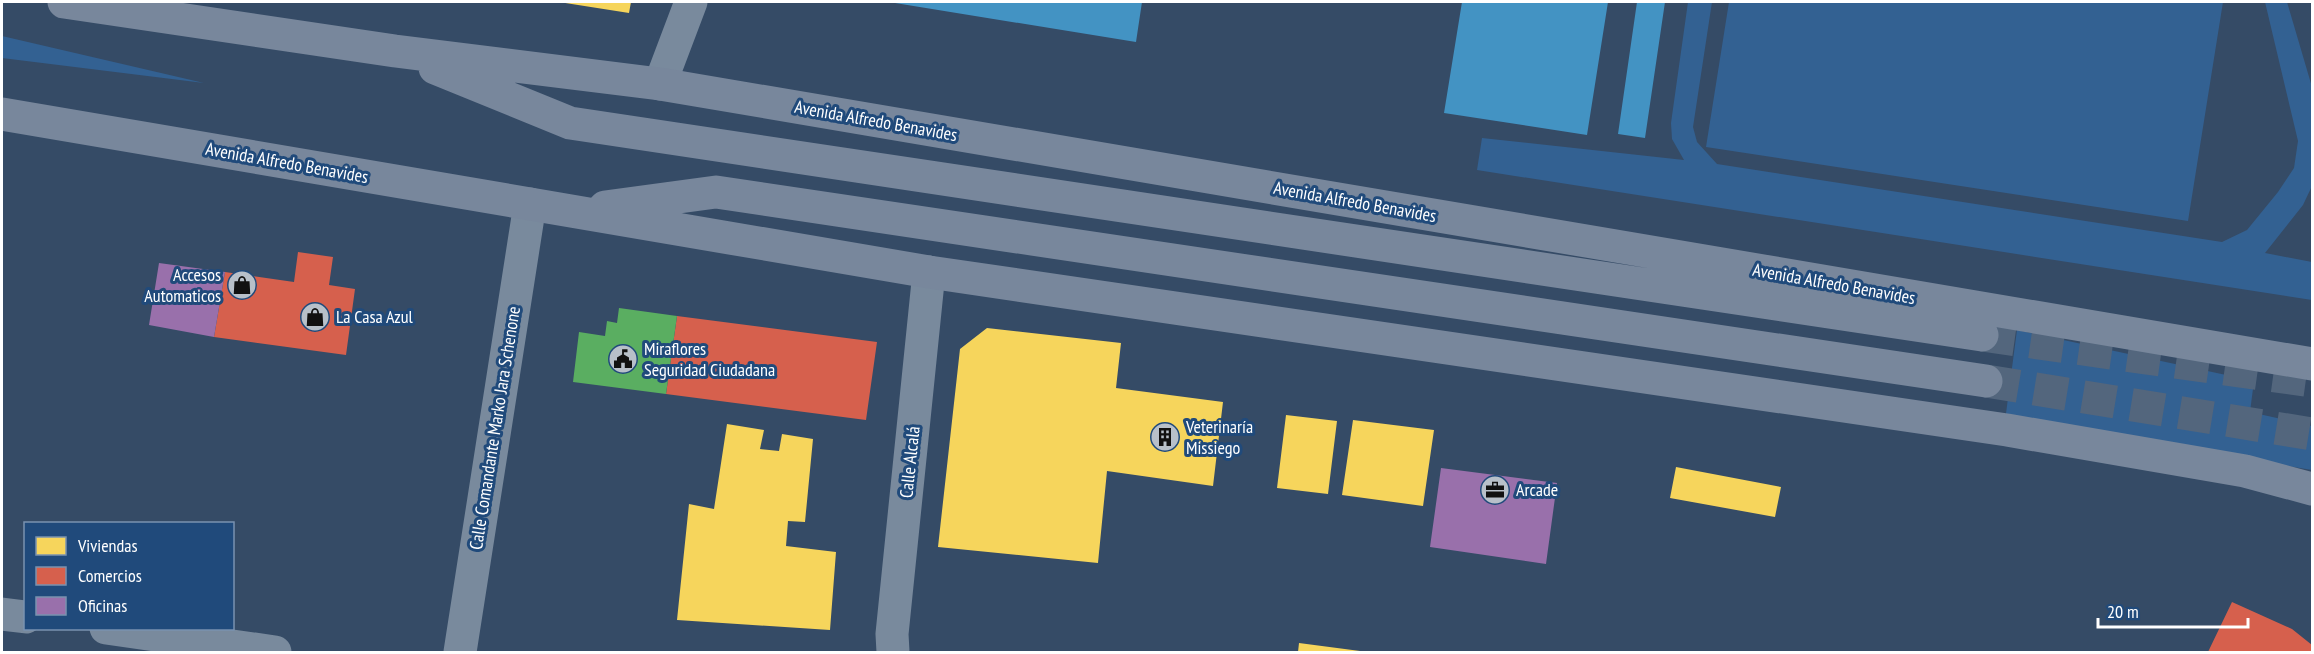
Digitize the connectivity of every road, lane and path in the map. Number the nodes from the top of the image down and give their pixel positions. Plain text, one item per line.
1 (64, 2) edge
2 (691, 2) edge
3 (395, 51) junction
4 (660, 84) junction
5 (2, 114) edge
6 (530, 204) junction
7 (573, 211) junction
8 (929, 272) junction
9 (1982, 335) tunnel mouth
10 (2313, 364) edge
11 (1986, 381) tunnel mouth
12 (2313, 489) edge
13 (2, 614) edge
14 (24, 617) edge
15 (120, 630) edge
16 (275, 652) edge
17 (460, 652) edge
18 (892, 652) edge

1 - 3 main road, Avenida Alfredo Benavides
2 - 4 street
3 - 4 main road, Avenida Alfredo Benavides
3 - 9 main road, Avenida Alfredo Benavides
4 - 10 main road, Avenida Alfredo Benavides
5 - 6 main road, Avenida Alfredo Benavides
6 - 7 main road, Avenida Alfredo Benavides
6 - 17 street, Calle Comandante Marko Jara Schenone
7 - 8 main road, Avenida Alfredo Benavides
7 - 11 main road, Avenida Alfredo Benavides
8 - 12 main road, Avenida Alfredo Benavides
8 - 18 street, Calle Alcalá
13 - 14 street
15 - 16 street

